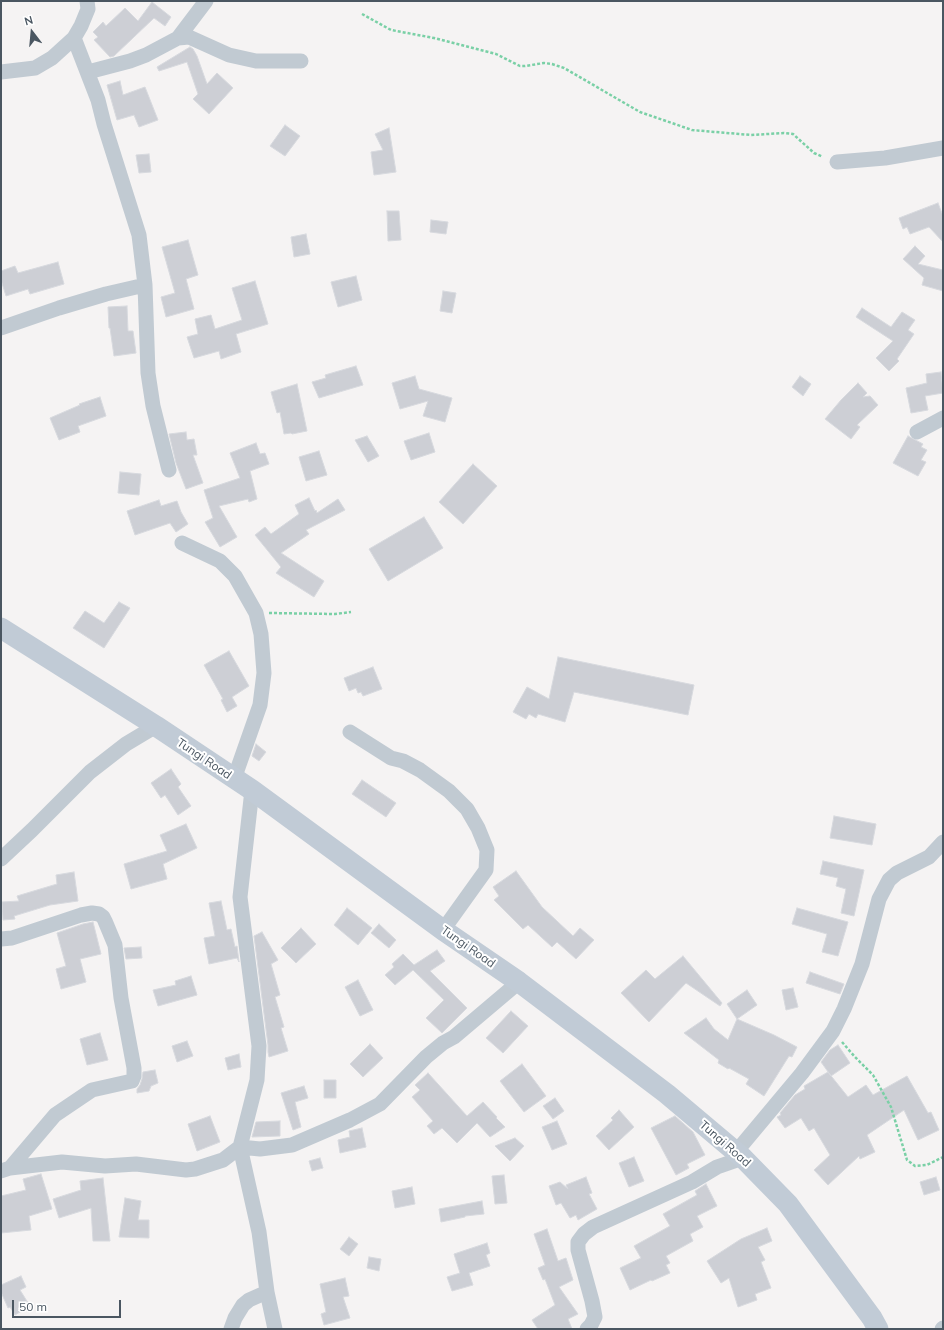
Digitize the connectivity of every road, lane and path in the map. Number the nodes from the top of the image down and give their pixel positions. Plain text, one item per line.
1 (87, 1) edge
2 (206, 1) edge
3 (362, 14) dead end
4 (74, 38) junction
5 (178, 38) junction
6 (301, 61) dead end
7 (1, 72) edge
8 (88, 72) junction
9 (943, 148) edge
10 (837, 162) joint
11 (145, 285) junction
12 (1, 328) edge
13 (943, 418) edge
14 (917, 432) dead end
15 (169, 470) dead end
16 (182, 543) dead end
17 (351, 612) dead end
18 (256, 613) junction
19 (1, 628) edge
20 (156, 726) junction
21 (350, 732) dead end
22 (234, 779) junction
23 (252, 790) junction
24 (943, 842) edge
25 (1, 859) edge
26 (443, 930) junction
27 (1, 939) edge
28 (519, 982) junction
29 (833, 1031) junction
30 (240, 1147) junction
31 (740, 1155) junction
32 (943, 1156) edge
33 (6, 1170) edge
34 (267, 1292) junction
35 (231, 1329) edge
36 (275, 1329) edge
37 (587, 1329) edge
38 (878, 1329) edge

1 - 4 street
2 - 5 street
3 - 10 path
4 - 7 street
4 - 8 street
5 - 6 street
5 - 8 street
8 - 11 street
9 - 10 street
11 - 12 street
11 - 15 street
13 - 14 street
16 - 18 street
17 - 18 path
18 - 22 street
19 - 20 main road, Tungi Road
20 - 22 main road, Tungi Road
20 - 25 street
21 - 26 street
22 - 23 main road, Tungi Road
23 - 26 main road, Tungi Road
23 - 30 street
24 - 29 street
26 - 28 main road, Tungi Road
27 - 33 street
28 - 30 street
28 - 31 main road, Tungi Road
29 - 31 street
29 - 32 path
30 - 33 street
30 - 34 street
31 - 37 street
31 - 38 main road, Tungi Road
34 - 35 street
34 - 36 street

